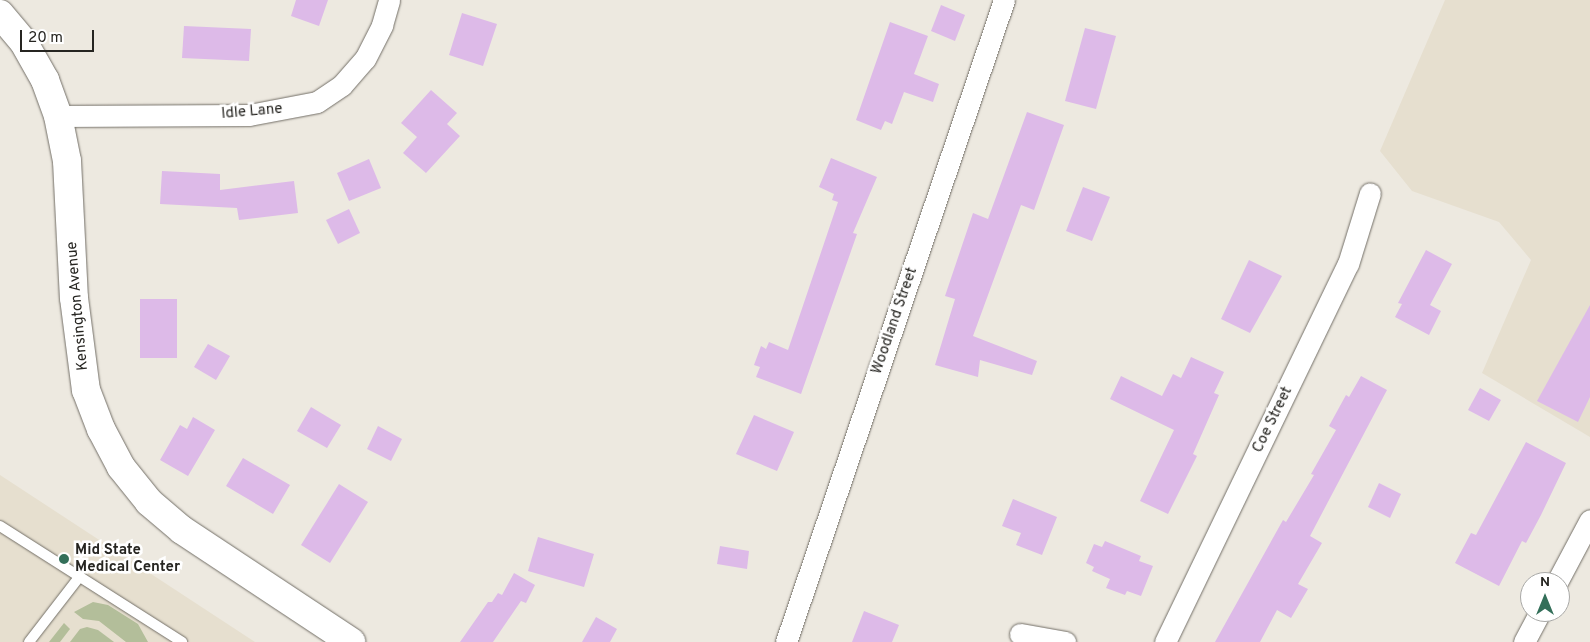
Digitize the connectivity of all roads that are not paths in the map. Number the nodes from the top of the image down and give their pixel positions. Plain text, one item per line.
1 (389, 0) edge
2 (1004, 0) edge
3 (0, 14) edge
4 (58, 116) junction
5 (1370, 194) dead end
6 (1590, 520) edge
7 (0, 526) edge
8 (1562, 572) edge
9 (80, 576) junction
10 (1535, 622) edge
11 (1020, 634) dead end
12 (29, 642) edge
13 (182, 642) edge
14 (351, 642) edge
15 (786, 642) edge
16 (1065, 642) edge
17 (1166, 642) edge
18 (1524, 642) edge

1 - 4 street, Idle Lane
2 - 15 street, Woodland Street
3 - 4 main road, Kensington Avenue
4 - 14 main road, Kensington Avenue
5 - 17 street, Coe Street
6 - 8 street
7 - 9 lane
9 - 12 lane
9 - 13 lane
10 - 18 street
11 - 16 street

